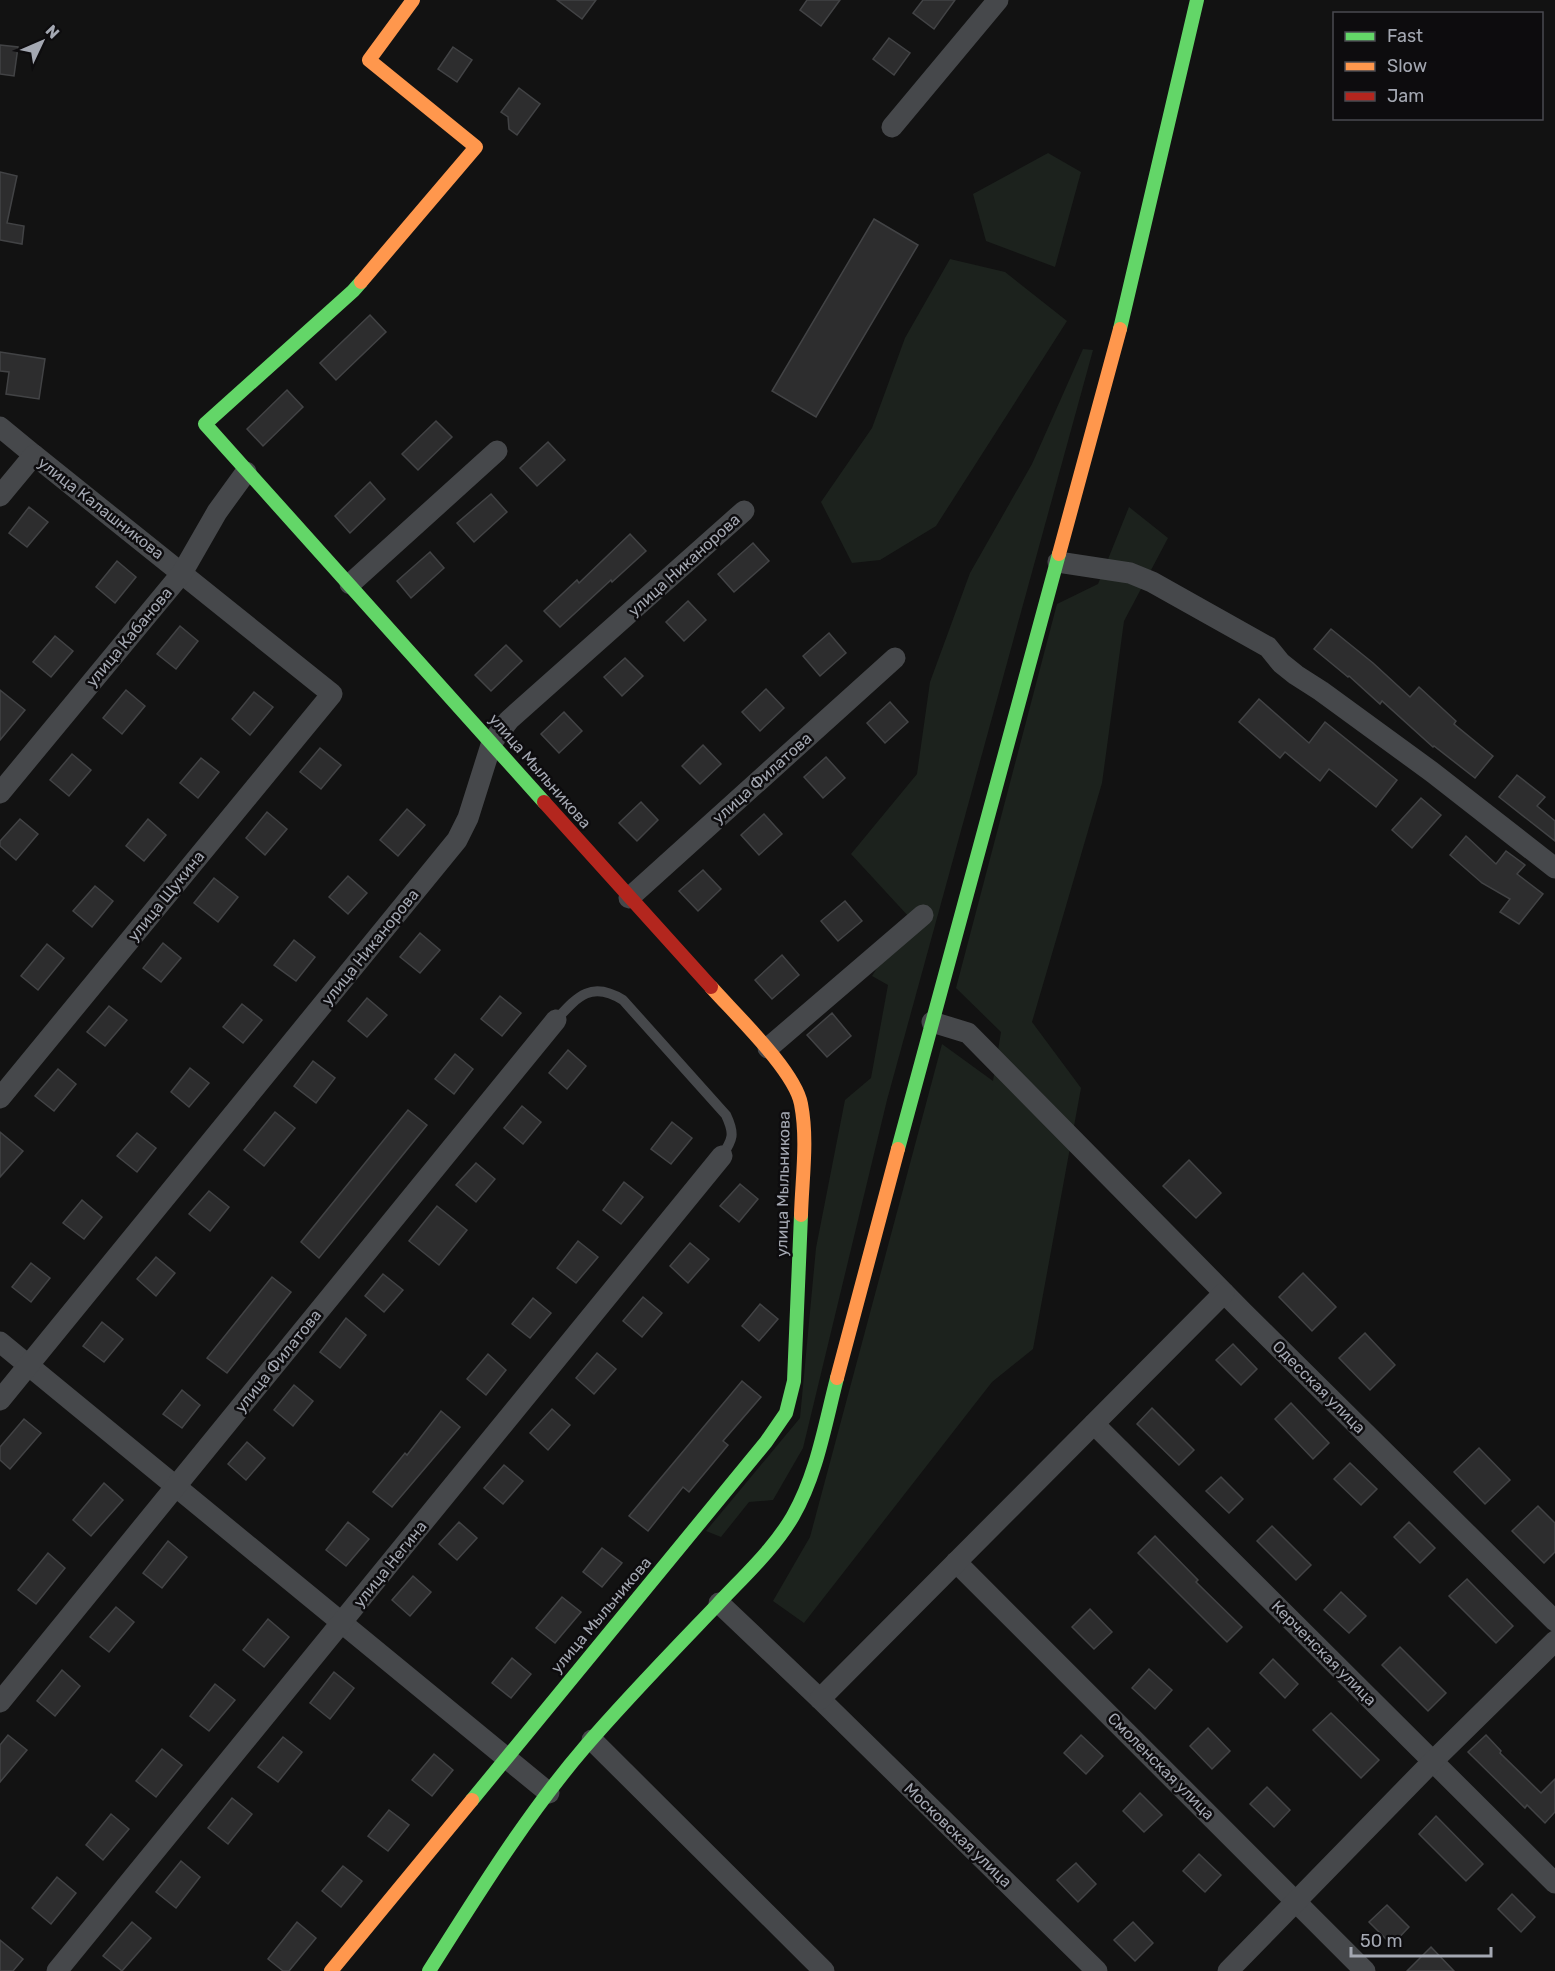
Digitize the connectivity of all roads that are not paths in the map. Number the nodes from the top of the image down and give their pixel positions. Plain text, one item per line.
1 (413, 0) edge
2 (998, 0) edge
3 (1197, 0) edge
4 (892, 127) dead end
5 (0, 427) edge
6 (496, 451) dead end
7 (34, 455) junction
8 (246, 472) junction
9 (0, 496) edge
10 (744, 511) dead end
11 (1058, 562) junction
12 (182, 573) junction
13 (350, 584) junction
14 (895, 658) dead end
15 (332, 694) joint
16 (492, 742) junction
17 (0, 793) edge
18 (1555, 868) edge
19 (629, 898) junction
20 (923, 915) dead end
21 (555, 1020) joint
22 (932, 1022) junction
23 (768, 1048) junction
24 (0, 1098) edge
25 (722, 1156) joint
26 (1224, 1293) junction
27 (0, 1342) edge
28 (28, 1365) junction
29 (0, 1400) edge
30 (1094, 1424) junction
31 (177, 1486) junction
32 (956, 1562) junction
33 (719, 1603) junction
34 (1555, 1621) edge
35 (341, 1624) junction
36 (1555, 1641) edge
37 (820, 1699) junction
38 (0, 1702) edge
39 (592, 1740) junction
40 (505, 1758) junction
41 (1432, 1761) junction
42 (549, 1793) junction
43 (1555, 1883) edge
44 (1295, 1901) junction
45 (821, 1968) edge
46 (57, 1971) edge
47 (331, 1971) edge
48 (429, 1971) edge
49 (1097, 1971) edge
50 (1227, 1971) edge
51 (1365, 1971) edge

1 - 8 street, улица Мыльникова
2 - 4 street
3 - 11 street
5 - 7 street
6 - 13 street
7 - 9 street, улица Калашникова
7 - 12 street, улица Калашникова
8 - 12 street, улица Кабанова
8 - 13 street, улица Мыльникова
10 - 16 street, улица Никанорова
11 - 18 street
11 - 22 street
12 - 15 street, улица Калашникова
12 - 17 street, улица Кабанова
13 - 16 street, улица Мыльникова
14 - 19 street, улица Филатова
15 - 24 street, улица Щукина
16 - 19 street, улица Мыльникова
16 - 28 street, улица Никанорова
19 - 23 street, улица Мыльникова
20 - 23 street
21 - 25 lane
21 - 31 street, улица Филатова
22 - 26 street, Одесская улица
22 - 33 street
23 - 40 street, улица Мыльникова
25 - 35 street, улица Негина
26 - 30 street
26 - 34 street, Одесская улица
27 - 28 street
28 - 29 street, улица Никанорова
28 - 31 street
30 - 32 street
30 - 41 street, Керченская улица
31 - 35 street
31 - 38 street, улица Филатова
32 - 37 street
32 - 44 street, Смоленская улица
33 - 37 street, Московская улица
33 - 39 street
35 - 40 street
35 - 46 street, улица Негина
36 - 41 street
37 - 49 street, Московская улица
39 - 42 street
39 - 45 street
40 - 42 street
40 - 47 street, улица Мыльникова
41 - 43 street, Керченская улица
41 - 44 street
42 - 48 street
44 - 50 street
44 - 51 street, Смоленская улица

